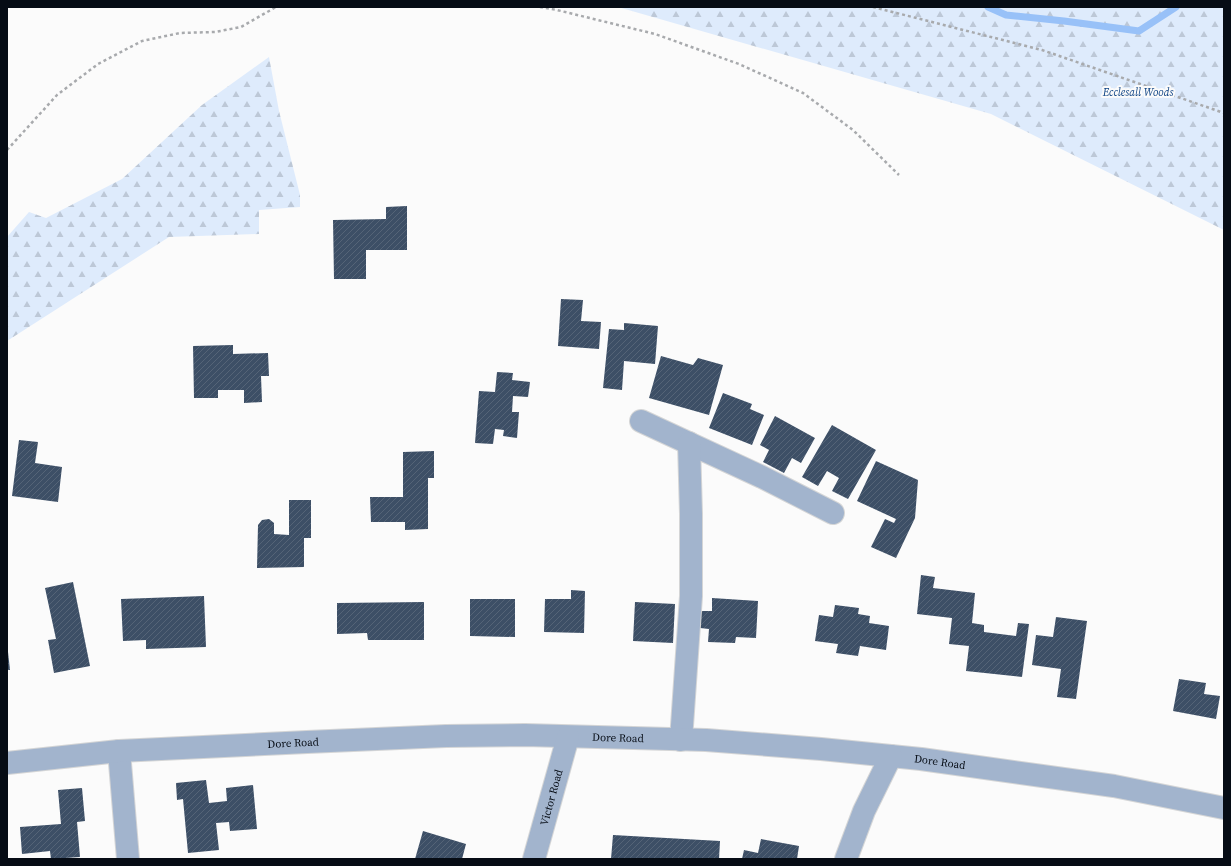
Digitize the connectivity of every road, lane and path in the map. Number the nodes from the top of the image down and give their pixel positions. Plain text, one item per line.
1 (276, 7) edge
2 (540, 7) edge
3 (873, 7) edge
4 (1224, 113) edge
5 (7, 150) edge
6 (899, 175) dead end
7 (641, 421) dead end
8 (689, 442) junction
9 (833, 513) dead end
10 (568, 736) junction
11 (681, 740) junction
12 (119, 751) junction
13 (891, 756) junction
14 (7, 763) edge
15 (1224, 808) edge
16 (128, 859) edge
17 (534, 859) edge
18 (846, 859) edge

1 - 5 path
2 - 6 path
3 - 4 path
7 - 8 street
8 - 9 street
8 - 11 street
10 - 11 street, Dore Road
10 - 12 street, Dore Road
10 - 17 street, Victor Road
11 - 13 street, Dore Road
12 - 14 street, Dore Road
12 - 16 street
13 - 15 street, Dore Road
13 - 18 street

